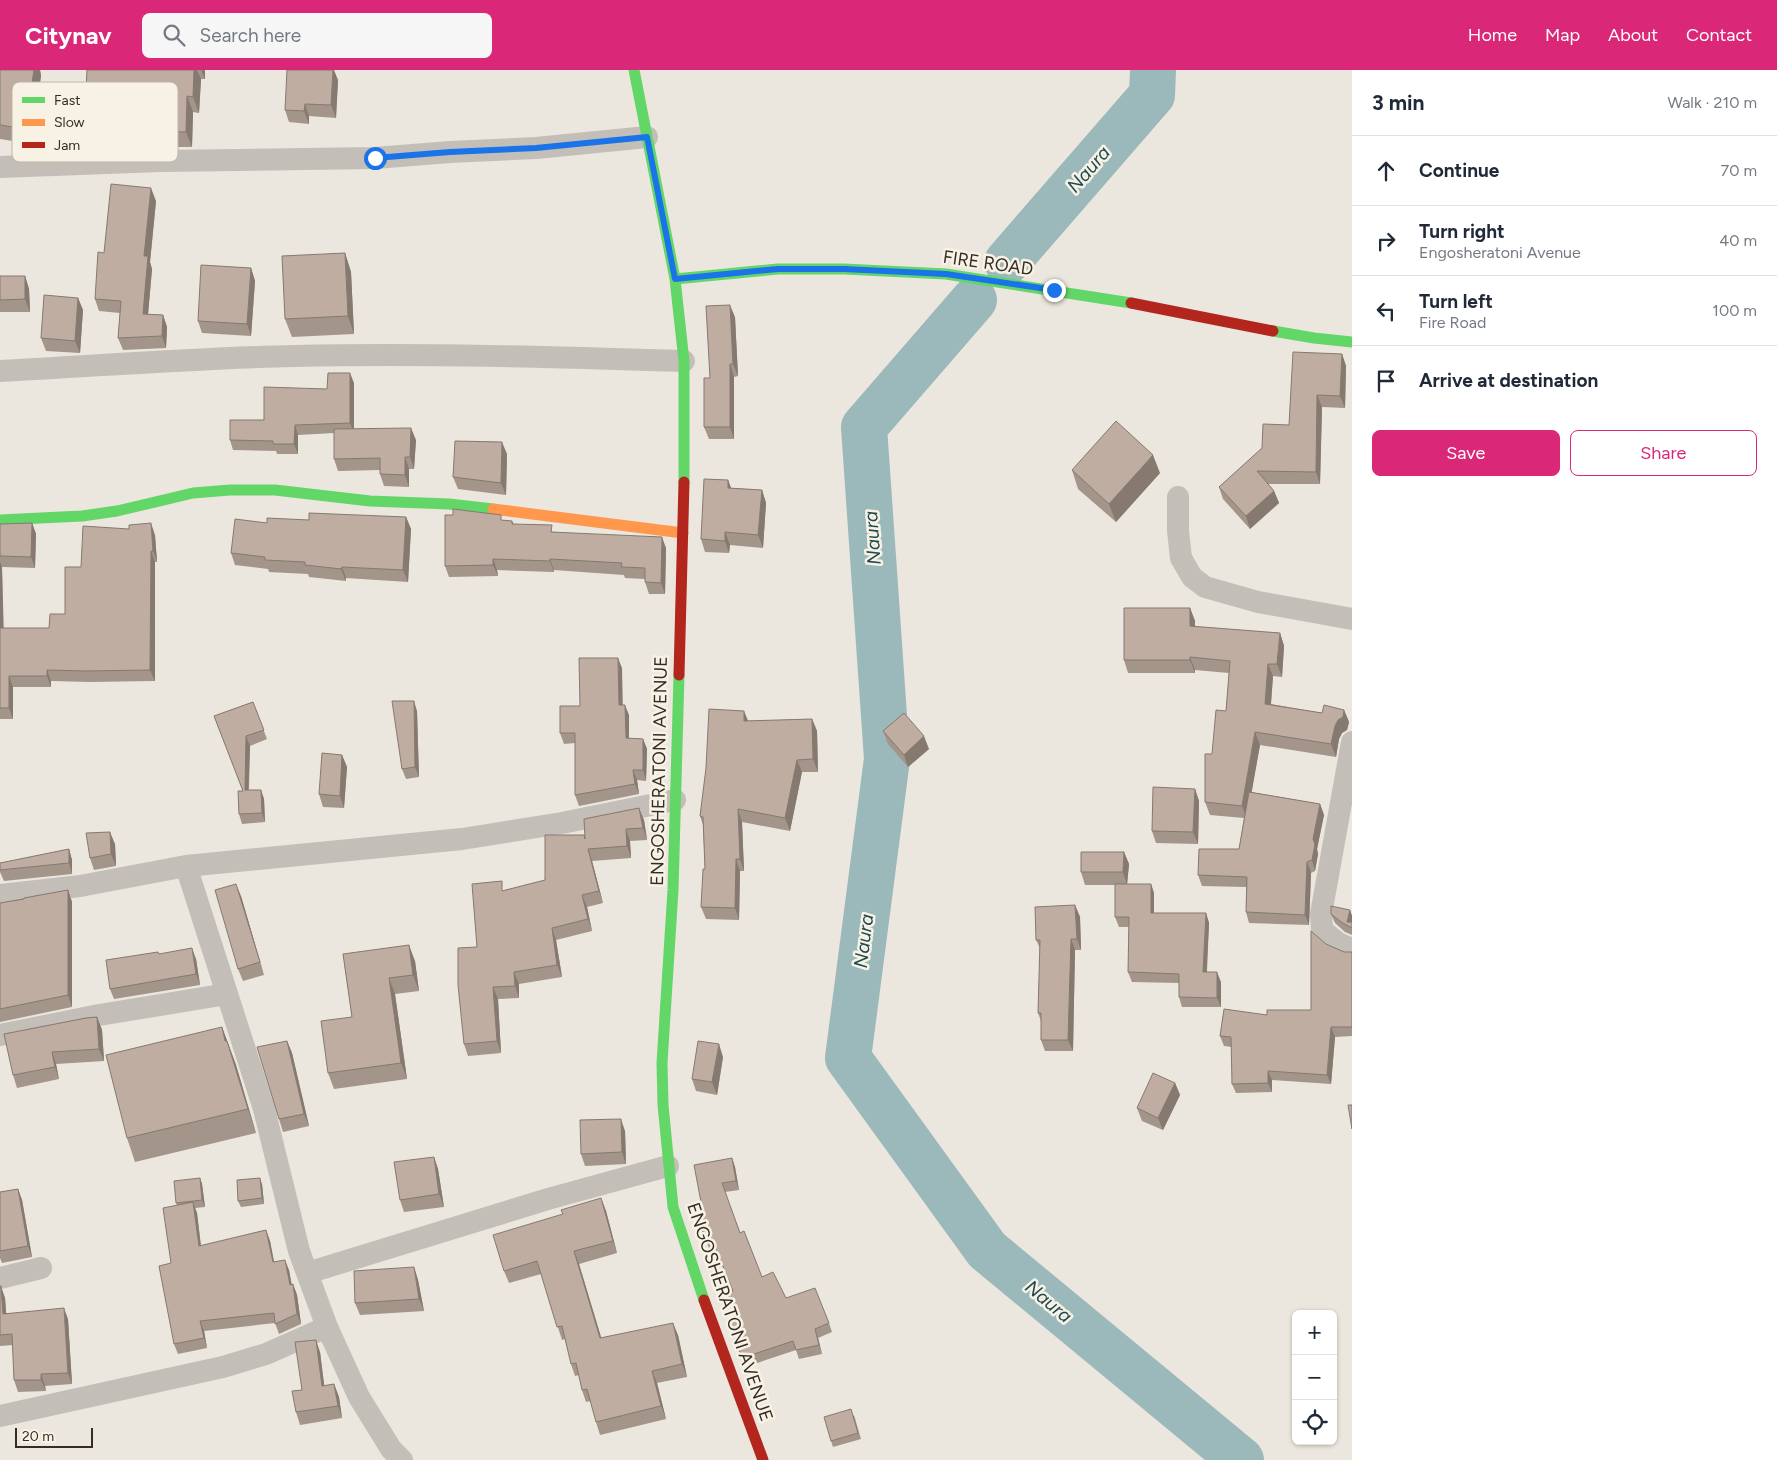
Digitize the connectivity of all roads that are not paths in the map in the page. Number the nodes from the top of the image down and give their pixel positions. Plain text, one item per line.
1 (634, 70) edge
2 (647, 137) junction
3 (178, 161) edge
4 (134, 162) edge
5 (0, 167) edge
6 (675, 279) junction
7 (1352, 342) edge
8 (684, 361) junction
9 (0, 371) edge
10 (1178, 497) dead end
11 (0, 520) edge
12 (683, 533) junction
13 (1352, 619) edge
14 (1352, 742) edge
15 (675, 800) junction
16 (186, 866) junction
17 (0, 896) edge
18 (1352, 949) edge
19 (227, 994) junction
20 (0, 1035) edge
21 (668, 1166) junction
22 (41, 1268) dead end
23 (307, 1273) junction
24 (0, 1278) edge
25 (327, 1327) junction
26 (0, 1416) edge
27 (402, 1460) edge
28 (763, 1460) edge

1 - 2 street, ENGOSHERATONI AVENUE
2 - 3 street
2 - 6 street, ENGOSHERATONI AVENUE
4 - 5 street
6 - 7 street, FIRE ROAD
6 - 8 street, ENGOSHERATONI AVENUE
8 - 9 street
8 - 12 street, ENGOSHERATONI AVENUE
10 - 13 street
11 - 12 street
12 - 15 street, ENGOSHERATONI AVENUE
14 - 18 street
15 - 16 street
15 - 21 street, ENGOSHERATONI AVENUE
16 - 17 street
16 - 19 street
19 - 20 street
19 - 23 street
21 - 23 street
21 - 28 street, ENGOSHERATONI AVENUE
22 - 24 street
23 - 25 street
25 - 26 street
25 - 27 street

